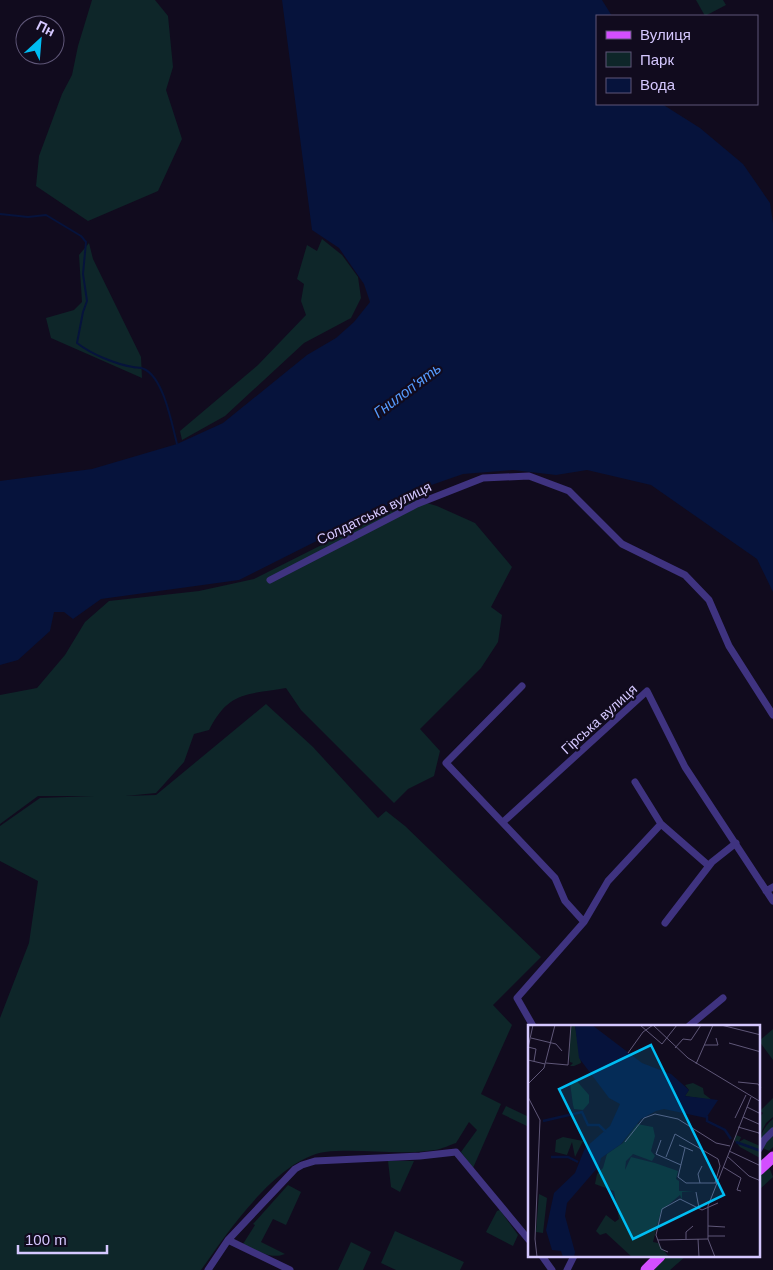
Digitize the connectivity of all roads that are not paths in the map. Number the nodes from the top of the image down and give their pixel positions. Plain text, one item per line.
1 (270, 580) dead end
2 (522, 686) dead end
3 (773, 715) edge
4 (635, 782) dead end
5 (503, 822) junction
6 (661, 824) junction
7 (736, 844) junction
8 (709, 866) junction
9 (773, 887) edge
10 (766, 891) junction
11 (773, 901) edge
12 (584, 922) junction
13 (665, 923) dead end
14 (723, 998) dead end
15 (532, 1025) edge
16 (690, 1025) edge
17 (773, 1131) edge
18 (760, 1148) edge
19 (773, 1157) edge
20 (760, 1169) edge
21 (528, 1239) edge
22 (228, 1240) junction
23 (543, 1258) edge
24 (573, 1258) edge
25 (658, 1258) edge
26 (208, 1270) edge
27 (290, 1270) edge
28 (552, 1270) edge
29 (567, 1270) edge
30 (646, 1270) edge

1 - 3 street, Солдатська вулиця
2 - 5 street
4 - 6 street
5 - 7 street, Гірська вулиця
5 - 12 street
6 - 8 street
6 - 12 street
7 - 8 street
7 - 10 street, Гірська вулиця
8 - 13 street
9 - 10 street
10 - 11 street, Гірська вулиця
12 - 15 street
14 - 16 street
17 - 18 street
19 - 20 main road
21 - 22 street
22 - 26 street
22 - 27 street
23 - 28 street
24 - 29 street
25 - 30 main road

